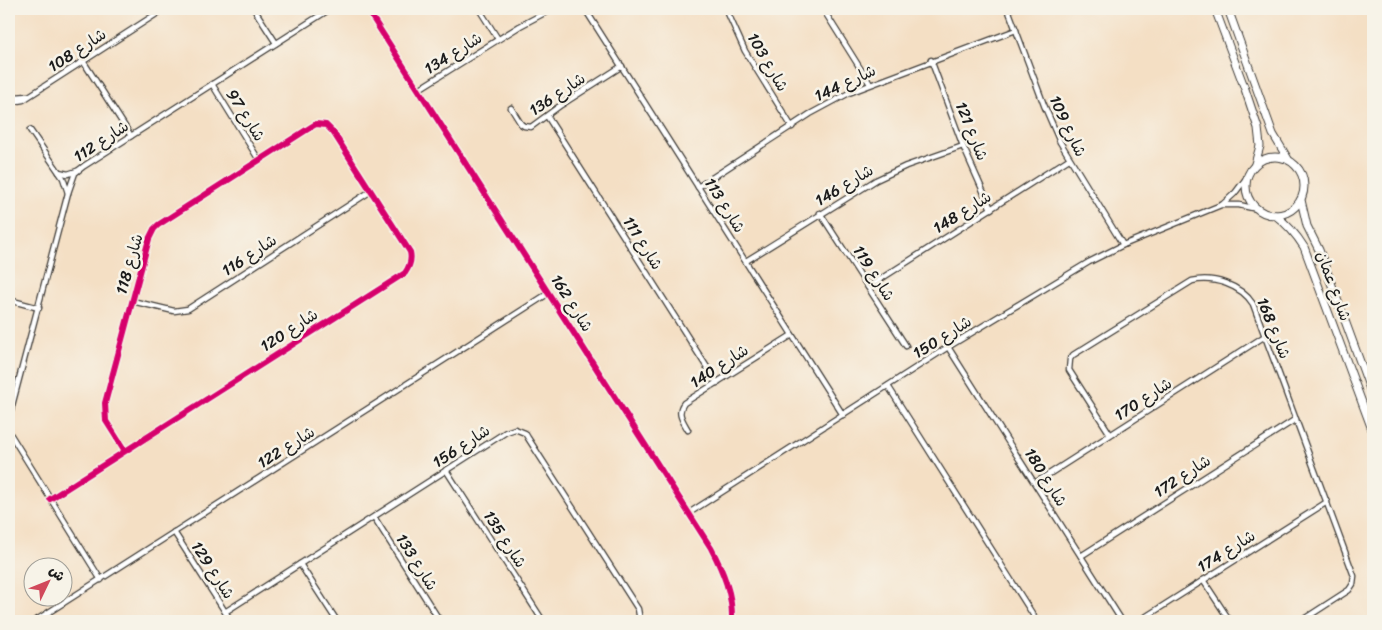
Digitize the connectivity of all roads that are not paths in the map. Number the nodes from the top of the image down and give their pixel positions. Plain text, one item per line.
1 (164, 9) edge
2 (254, 9) edge
3 (330, 9) edge
4 (367, 9) edge
5 (479, 9) edge
6 (552, 9) edge
7 (585, 9) edge
8 (726, 9) edge
9 (822, 9) edge
10 (1008, 9) edge
11 (1215, 9) edge
12 (1228, 9) edge
13 (1016, 30) junction
14 (498, 39) junction
15 (276, 43) junction
16 (931, 60) junction
17 (83, 61) junction
18 (622, 66) junction
19 (212, 84) junction
20 (870, 84) junction
21 (419, 89) junction
22 (9, 94) edge
23 (29, 96) junction
24 (9, 98) edge
25 (511, 108) dead end
26 (547, 116) junction
27 (792, 127) junction
28 (30, 130) dead end
29 (334, 132) joint
30 (131, 136) junction
31 (963, 146) junction
32 (1069, 159) junction
33 (260, 160) junction
34 (1288, 160) junction
35 (1255, 164) junction
36 (77, 171) junction
37 (59, 172) junction
38 (1247, 178) junction
39 (698, 187) junction
40 (371, 191) junction
41 (68, 193) junction
42 (1301, 200) junction
43 (1222, 205) junction
44 (991, 209) junction
45 (1257, 209) junction
46 (820, 213) junction
47 (1275, 215) junction
48 (1123, 245) junction
49 (746, 261) junction
50 (868, 287) junction
51 (549, 294) junction
52 (9, 300) edge
53 (132, 301) junction
54 (38, 308) junction
55 (792, 334) junction
56 (1265, 336) junction
57 (906, 346) dead end
58 (948, 347) junction
59 (717, 383) junction
60 (888, 386) junction
61 (9, 393) edge
62 (15, 395) junction
63 (1373, 397) edge
64 (843, 415) junction
65 (9, 418) edge
66 (1296, 419) junction
67 (688, 430) dead end
68 (9, 432) edge
69 (1373, 432) edge
70 (1110, 434) junction
71 (125, 451) junction
72 (446, 470) junction
73 (1035, 483) junction
74 (50, 499) junction
75 (1327, 502) junction
76 (688, 513) junction
77 (374, 517) junction
78 (174, 532) junction
79 (1081, 556) junction
80 (300, 564) junction
81 (101, 580) junction
82 (1203, 580) junction
83 (225, 612) junction
84 (35, 621) edge
85 (231, 621) edge
86 (337, 621) edge
87 (440, 621) edge
88 (543, 621) edge
89 (640, 621) edge
90 (732, 621) edge
91 (1037, 621) edge
92 (1122, 621) edge
93 (1139, 621) edge
94 (1230, 621) edge
95 (1302, 621) edge

1 - 17 street, شارع 108
2 - 15 street
3 - 15 street, شارع 112
4 - 21 street, شارع 162
5 - 14 street
6 - 14 street, شارع 134
7 - 18 street, شارع 113
8 - 27 street, شارع 103
9 - 20 street
10 - 13 street, شارع 109
11 - 35 main road
12 - 34 main road
13 - 16 street, شارع 144
13 - 32 street, شارع 109
14 - 21 street, شارع 134
15 - 19 street, شارع 112
16 - 20 street, شارع 144
16 - 31 street, شارع 121
17 - 23 street, شارع 108
17 - 30 street
18 - 26 street, شارع 136
18 - 39 street, شارع 113
19 - 30 street, شارع 112
19 - 33 street, شارع 97
20 - 27 street, شارع 144
21 - 51 street, شارع 162
22 - 23 street
23 - 24 street, شارع 108
25 - 26 street, شارع 136
26 - 59 street, شارع 111
27 - 39 street, شارع 144
28 - 37 street
29 - 33 street, شارع 118
29 - 40 street, شارع 120
30 - 36 street, شارع 112
31 - 44 street, شارع 121
31 - 46 street, شارع 146
32 - 44 street, شارع 148
32 - 48 street, شارع 109
33 - 53 street, شارع 118
34 - 35 main road
34 - 42 main road
35 - 38 main road
36 - 37 street
36 - 41 street, شارع 112
37 - 41 street
38 - 43 street, شارع 150
38 - 45 main road
39 - 49 street, شارع 113
40 - 53 street, شارع 116
40 - 71 street, شارع 120
41 - 54 street, شارع 112
42 - 47 main road
42 - 63 main road, شارع عمان
43 - 45 street, شارع 150
43 - 48 street, شارع 150
44 - 50 street, شارع 148
45 - 47 main road
46 - 49 street, شارع 146
46 - 50 street, شارع 119
47 - 69 main road, شارع عمان
48 - 58 street, شارع 150
49 - 55 street, شارع 113
50 - 57 street, شارع 119
51 - 76 street, شارع 162
51 - 78 street, شارع 122
52 - 54 street
53 - 71 street, شارع 118
54 - 62 street, شارع 112
55 - 59 street, شارع 140
55 - 64 street, شارع 113
56 - 66 street, شارع 168
56 - 70 street, شارع 170
56 - 70 street, شارع 168
58 - 60 street, شارع 150
58 - 73 street, شارع 180
59 - 67 street, شارع 140
60 - 64 street, شارع 150
60 - 91 street
61 - 62 street
62 - 65 street, شارع 112
64 - 76 street, شارع 150
66 - 75 street, شارع 168
66 - 79 street, شارع 172
68 - 74 street
70 - 73 street, شارع 170
71 - 74 street, شارع 120
72 - 77 street, شارع 156
72 - 88 street, شارع 135
72 - 89 street, شارع 156
73 - 79 street, شارع 180
74 - 81 street
75 - 82 street, شارع 174
75 - 95 street, شارع 168
76 - 90 street, شارع 162
77 - 80 street, شارع 156
77 - 87 street, شارع 133
78 - 81 street, شارع 122
78 - 83 street, شارع 129
79 - 92 street, شارع 180
80 - 83 street, شارع 156
80 - 86 street
81 - 84 street, شارع 122
82 - 93 street, شارع 174
82 - 94 street
83 - 85 street, شارع 129

